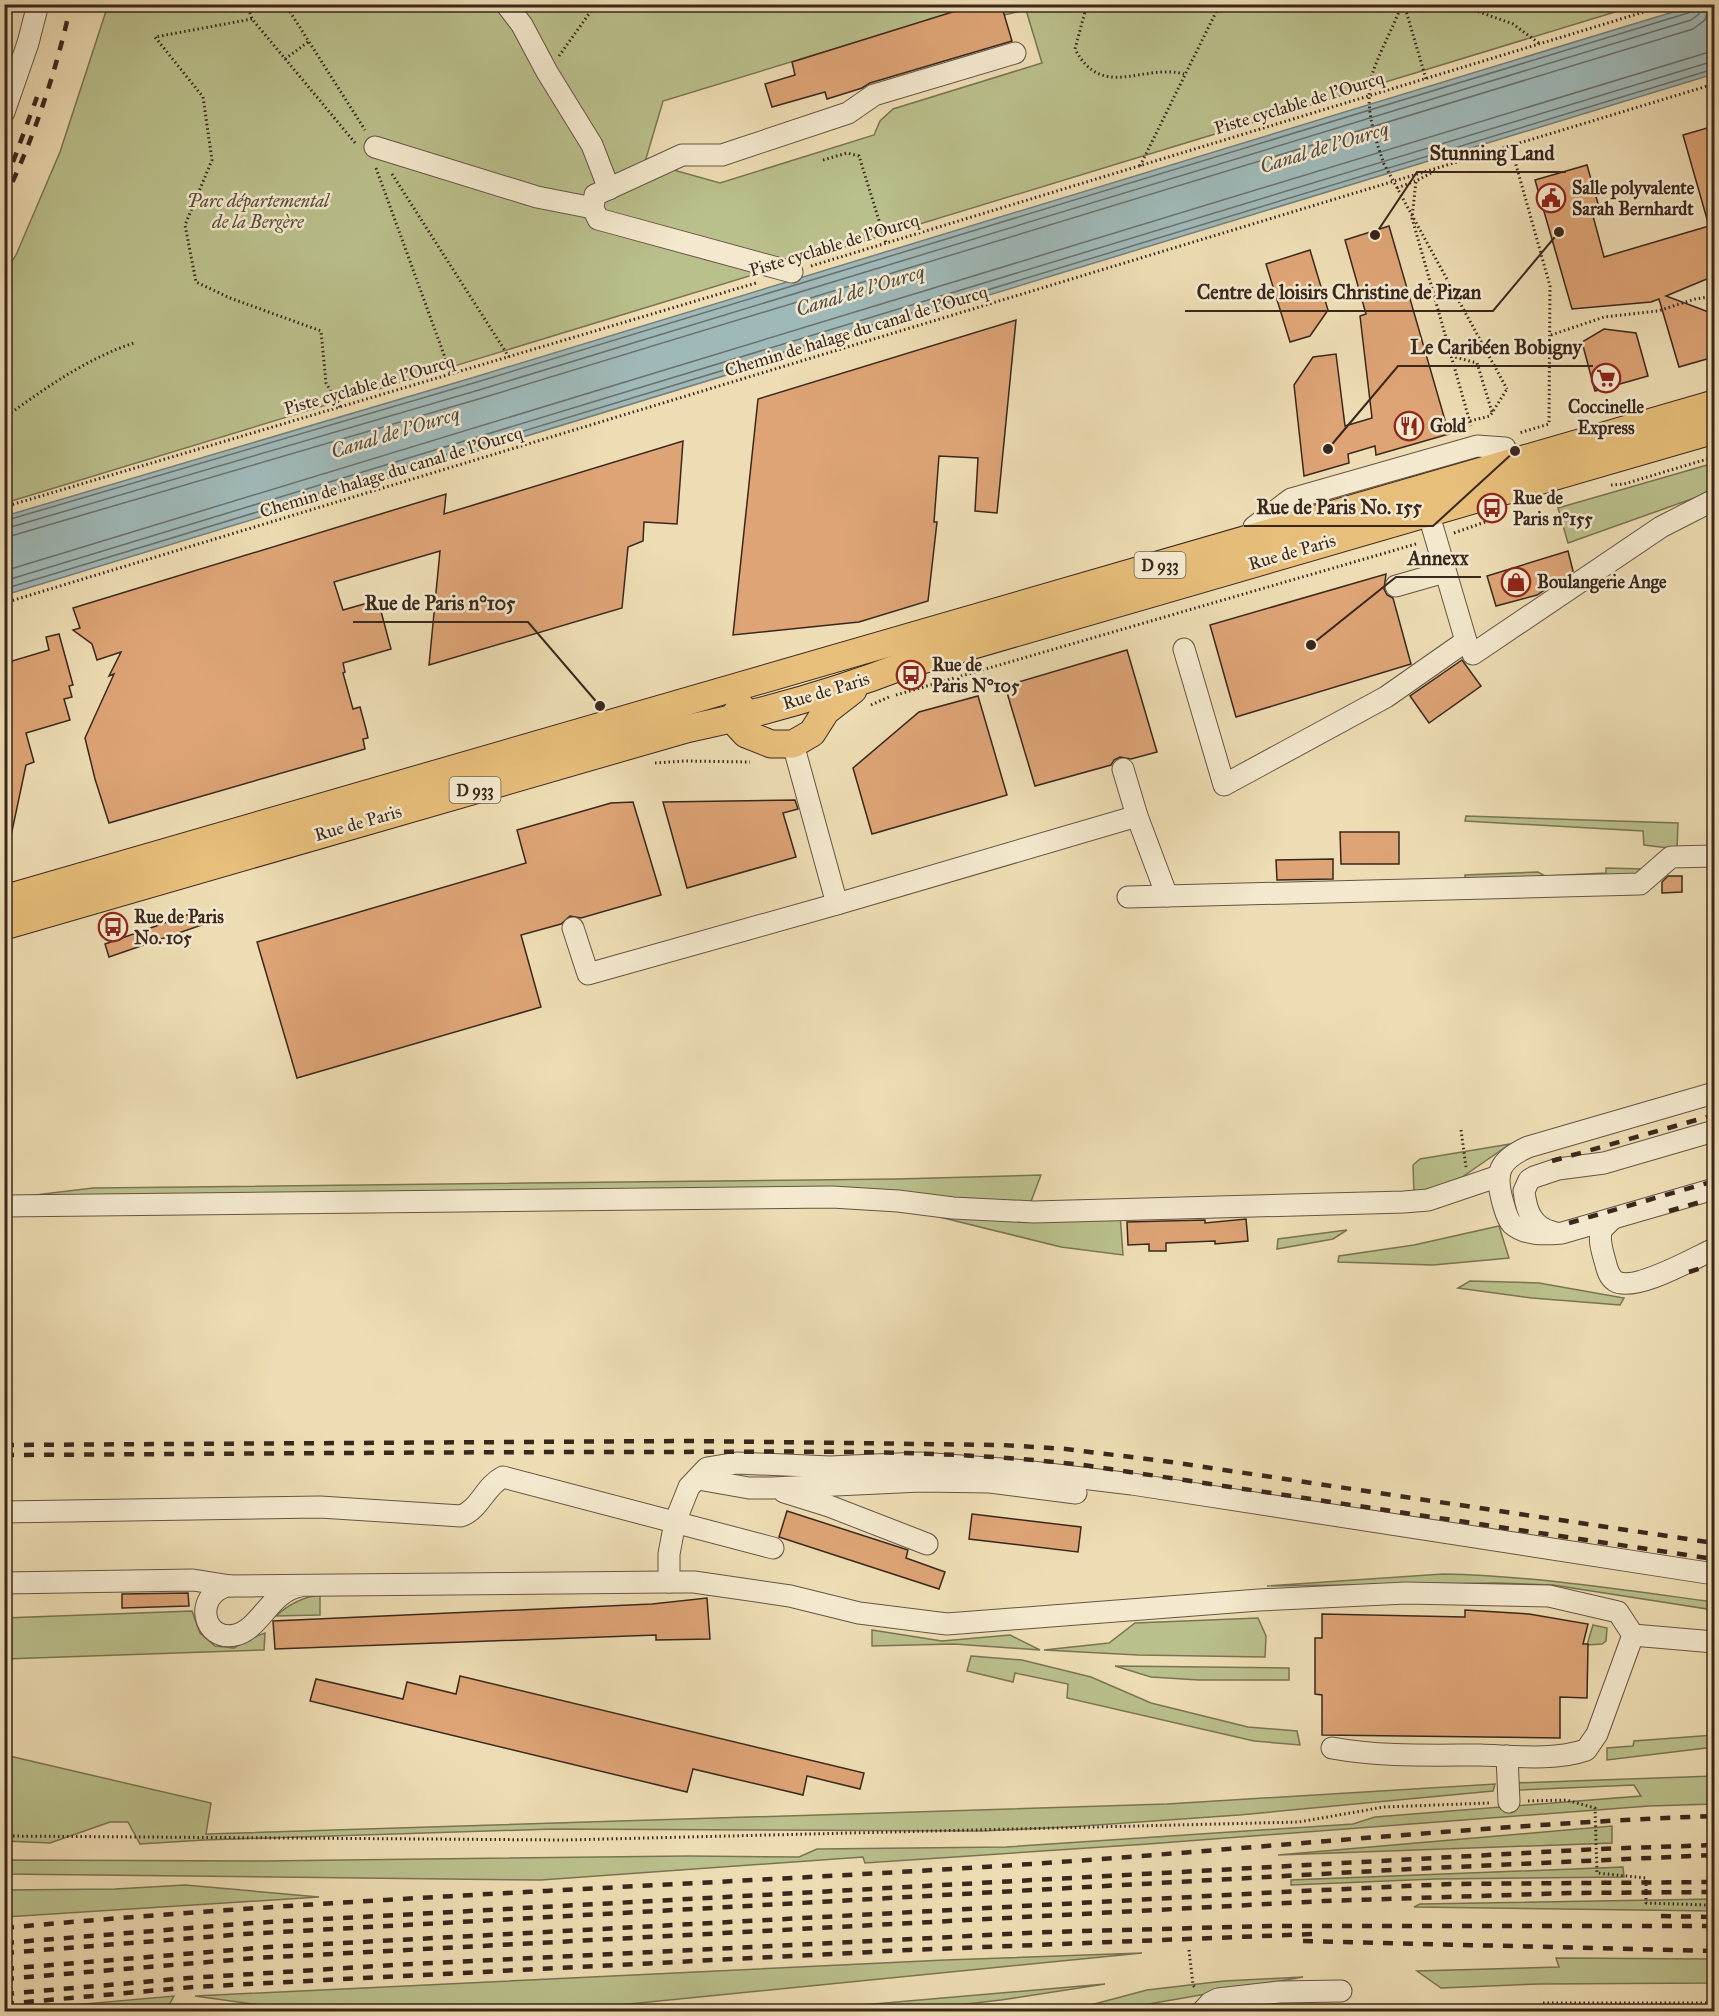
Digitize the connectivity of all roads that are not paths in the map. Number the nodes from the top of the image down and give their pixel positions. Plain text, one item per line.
1 (38, 4) edge
2 (506, 4) edge
3 (1015, 53) dead end
4 (4, 112) edge
5 (369, 153) road end
6 (609, 189) junction
7 (593, 208) junction
8 (792, 272) road end
9 (1714, 404) edge
10 (1714, 430) edge
11 (1509, 463) junction
12 (1714, 500) edge
13 (1428, 512) junction
14 (1254, 527) dead end
15 (1445, 572) junction
16 (1396, 586) dead end
17 (882, 646) junction
18 (1184, 649) dead end
19 (1473, 654) dead end
20 (866, 680) junction
21 (732, 719) junction
22 (793, 744) junction
23 (1123, 769) dead end
24 (1137, 816) junction
25 (1714, 856) edge
26 (1167, 896) junction
27 (1128, 897) dead end
28 (4, 898) edge
29 (837, 904) junction
30 (4, 926) edge
31 (573, 928) dead end
32 (1714, 1094) edge
33 (1714, 1131) edge
34 (1499, 1176) junction
35 (1714, 1189) edge
36 (4, 1206) edge
37 (1612, 1219) junction
38 (1556, 1233) junction
39 (1714, 1249) edge
40 (698, 1479) junction
41 (772, 1488) junction
42 (1076, 1493) dead end
43 (4, 1512) edge
44 (675, 1522) junction
45 (927, 1544) dead end
46 (773, 1548) dead end
47 (1714, 1574) edge
48 (669, 1582) junction
49 (4, 1583) edge
50 (235, 1586) junction
51 (301, 1586) junction
52 (1633, 1635) junction
53 (1714, 1642) edge
54 (1332, 1748) dead end
55 (1507, 1756) junction
56 (1509, 1802) road end
57 (1341, 1991) dead end
58 (1206, 2007) edge

1 - 4 street
2 - 6 street
3 - 6 street
5 - 7 street
6 - 7 street
7 - 8 street
9 - 11 main road, Rue de Paris / D 933
10 - 13 main road, Rue de Paris / D 933
11 - 14 street
11 - 17 main road, Rue de Paris / D 933
12 - 19 street
13 - 15 street
13 - 20 main road, Rue de Paris / D 933
15 - 16 street
15 - 18 street
17 - 21 main road
17 - 28 main road, Rue de Paris / D 933
20 - 21 main road, Rue de Paris / D 933
20 - 22 main road
21 - 22 main road
21 - 30 main road, Rue de Paris / D 933
22 - 29 street
23 - 24 street
24 - 26 street
24 - 29 street
25 - 26 street
26 - 27 street
29 - 31 street
32 - 34 street
33 - 38 street
34 - 36 street
34 - 38 street
35 - 37 street
37 - 38 street
37 - 39 street
40 - 41 street
40 - 44 street
40 - 47 street
41 - 42 street
41 - 45 street
43 - 44 street
44 - 46 street
44 - 48 street
48 - 51 street
48 - 52 street
49 - 50 street
50 - 51 street
50 - 51 street
52 - 53 street
52 - 55 street
54 - 55 street
55 - 56 street
57 - 58 street

